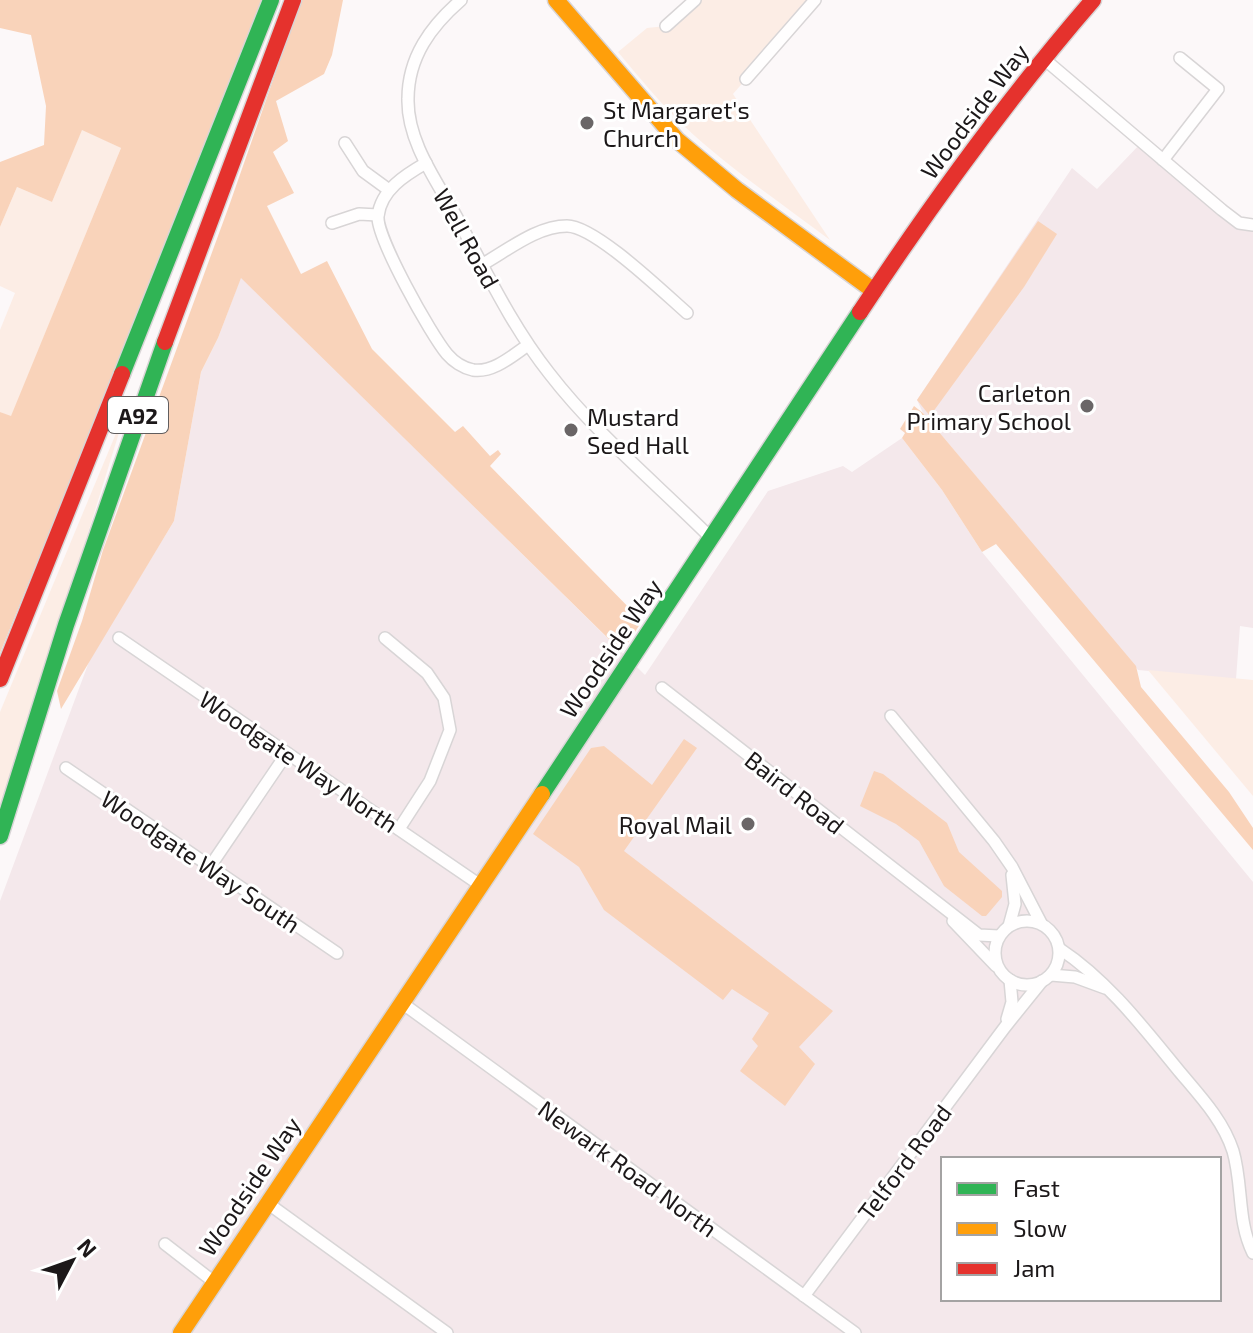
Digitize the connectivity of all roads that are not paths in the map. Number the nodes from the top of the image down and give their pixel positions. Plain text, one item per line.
1 (271, 0) edge
2 (293, 0) edge
3 (556, 0) edge
4 (695, 0) edge
5 (815, 0) edge
6 (1093, 0) edge
7 (453, 2) edge
8 (666, 26) dead end
9 (1043, 58) junction
10 (1180, 58) dead end
11 (746, 79) dead end
12 (345, 143) dead end
13 (1163, 160) junction
14 (426, 163) junction
15 (389, 190) junction
16 (378, 215) junction
17 (332, 223) dead end
18 (1253, 225) edge
19 (483, 264) junction
20 (874, 291) junction
21 (687, 313) dead end
22 (528, 345) junction
23 (712, 539) junction
24 (119, 638) dead end
25 (385, 638) dead end
26 (0, 679) edge
27 (662, 688) dead end
28 (891, 716) dead end
29 (287, 753) junction
30 (66, 768) dead end
31 (399, 829) junction
32 (0, 836) edge
33 (1012, 867) junction
34 (209, 868) junction
35 (480, 885) junction
36 (928, 895) junction
37 (1041, 923) junction
38 (1009, 926) junction
39 (999, 936) junction
40 (1060, 949) junction
41 (337, 953) dead end
42 (999, 970) junction
43 (1047, 978) junction
44 (1010, 980) junction
45 (1109, 990) junction
46 (402, 1003) junction
47 (1005, 1027) junction
48 (266, 1202) junction
49 (165, 1244) dead end
50 (1253, 1253) edge
51 (214, 1282) junction
52 (804, 1296) junction
53 (444, 1332) edge
54 (181, 1333) edge
55 (855, 1333) edge

1 - 26 main road, A92
2 - 32 main road, A92
3 - 20 main road
4 - 8 street
5 - 11 street
6 - 9 main road, Woodside Way
7 - 14 street, Well Road
9 - 13 street
9 - 20 main road, Woodside Way
10 - 13 street
12 - 15 street
13 - 18 street
14 - 15 street
14 - 19 street, Well Road
15 - 16 street
16 - 17 street
16 - 22 street
19 - 21 street
19 - 22 street, Well Road
20 - 23 main road, Woodside Way
22 - 23 street, Well Road
23 - 35 main road, Woodside Way
24 - 29 street, Woodgate Way North
25 - 31 street
27 - 36 street, Baird Road
28 - 33 street
29 - 31 street, Woodgate Way North
29 - 34 street
30 - 34 street, Woodgate Way South
31 - 35 street, Woodgate Way North
33 - 37 street
33 - 38 street
34 - 41 street, Woodgate Way South
35 - 46 main road, Woodside Way
36 - 39 street, Baird Road
36 - 42 street, Baird Road
37 - 38 street
37 - 40 street
38 - 39 street
39 - 42 street
40 - 43 street
40 - 45 street
42 - 44 street
43 - 44 street
43 - 45 street
43 - 47 street, Telford Road
44 - 47 street, Telford Road
45 - 50 street
46 - 48 main road, Woodside Way
46 - 52 street, Newark Road North
47 - 52 street, Telford Road
48 - 51 main road, Woodside Way
48 - 53 street
49 - 51 street
51 - 54 main road, Woodside Way
52 - 55 street, Newark Road North

